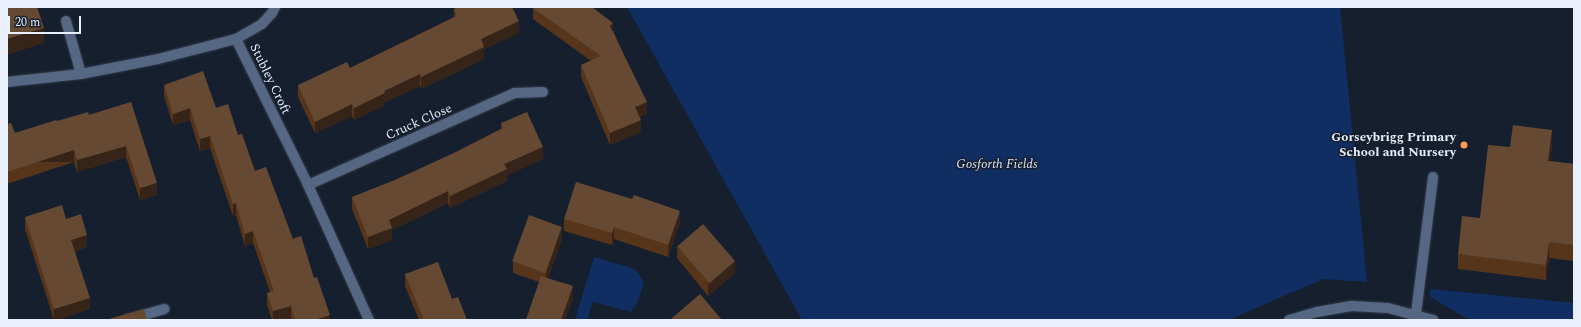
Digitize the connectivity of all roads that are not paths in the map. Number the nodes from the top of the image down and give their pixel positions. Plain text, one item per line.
1 (275, 7) edge
2 (66, 21) dead end
3 (236, 39) junction
4 (81, 74) junction
5 (7, 82) edge
6 (543, 92) dead end
7 (1433, 177) dead end
8 (308, 185) junction
9 (164, 309) dead end
10 (1416, 314) junction
11 (126, 320) edge
12 (370, 320) edge
13 (1289, 320) edge
14 (1433, 320) edge

1 - 3 street
2 - 4 street
3 - 4 street, Stubley Croft
3 - 8 street, Stubley Croft
4 - 5 street, Stubley Croft
6 - 8 street, Cruck Close
7 - 10 street
8 - 12 street, Stubley Croft
9 - 11 street
10 - 13 street
10 - 14 street

